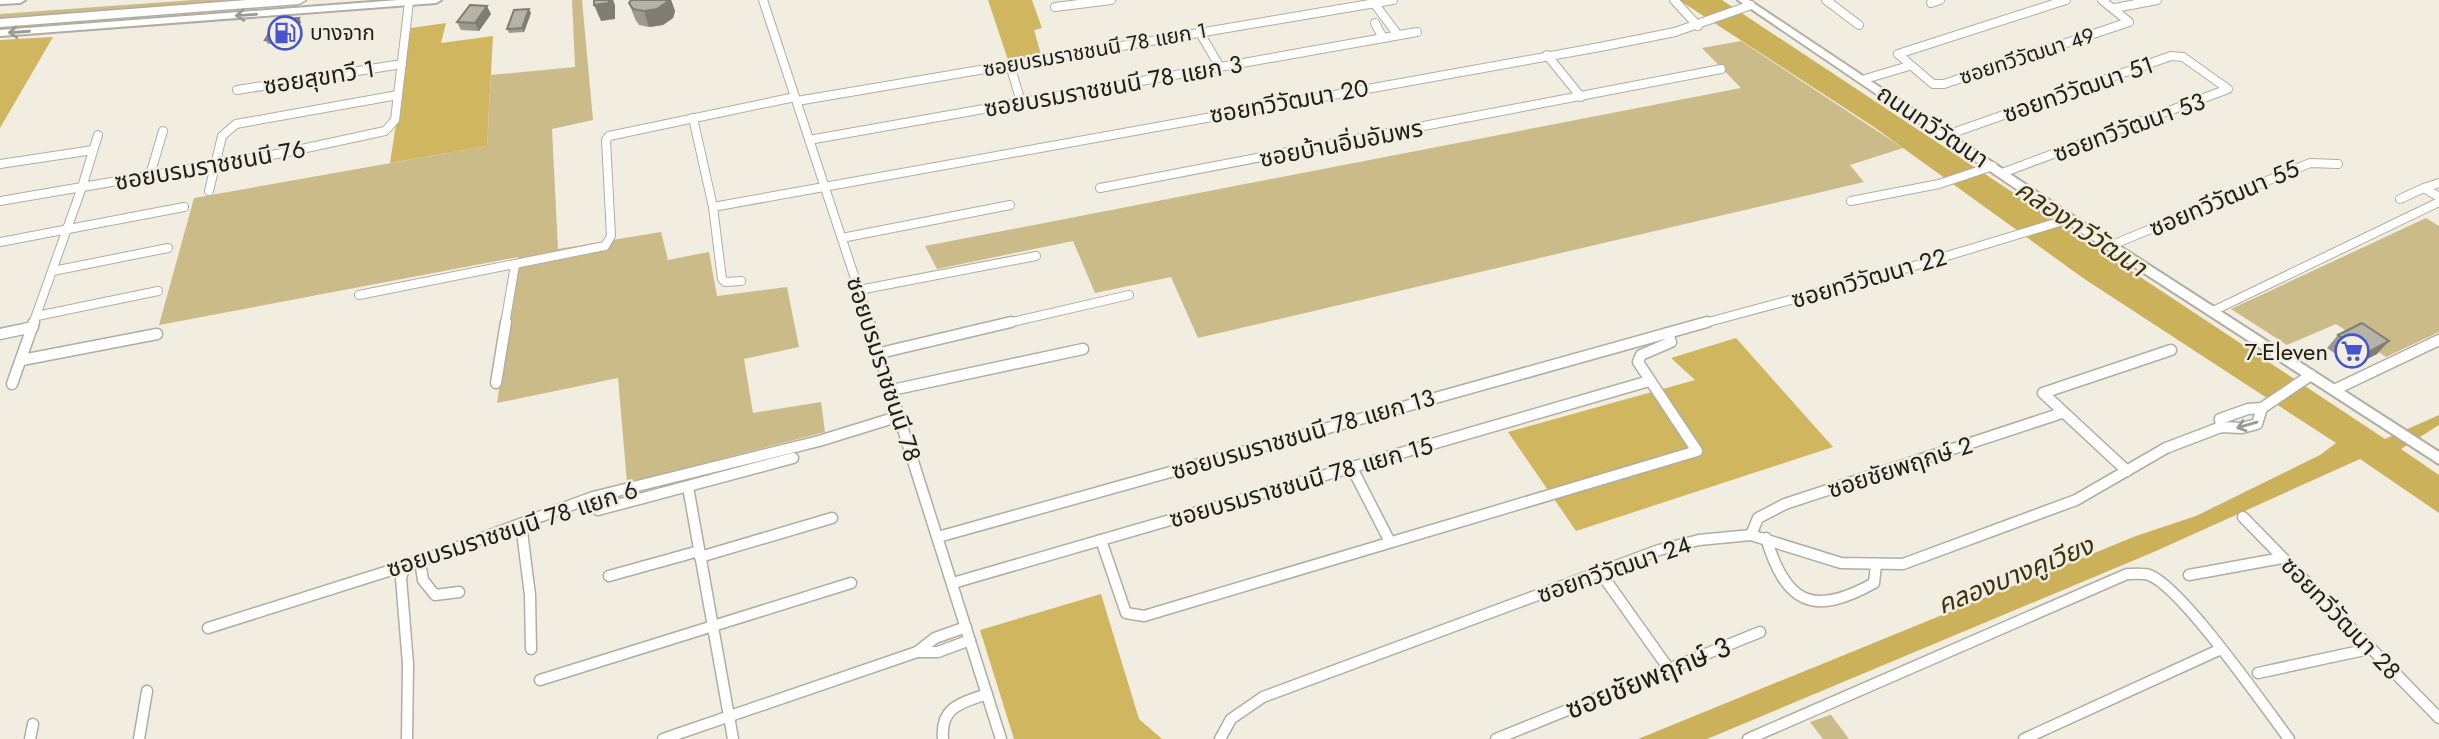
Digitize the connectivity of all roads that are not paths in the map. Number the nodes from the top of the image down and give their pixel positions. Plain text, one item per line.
1 (20, 0) edge
2 (144, 0) edge
3 (299, 0) edge
4 (436, 0) edge
5 (763, 0) edge
6 (1111, 0) edge
7 (1394, 0) edge
8 (1674, 0) edge
9 (1826, 0) edge
10 (1940, 0) edge
11 (2066, 0) edge
12 (2102, 0) edge
13 (2157, 0) edge
14 (0, 1) edge
15 (1746, 1) edge
16 (409, 2) junction
17 (1374, 3) junction
18 (1931, 3) dead end
19 (1055, 7) dead end
20 (2115, 8) junction
21 (0, 10) edge
22 (0, 23) edge
23 (1375, 23) dead end
24 (1702, 25) junction
25 (1858, 25) dead end
26 (1417, 32) dead end
27 (0, 33) edge
28 (1200, 33) junction
29 (1398, 36) junction
30 (1384, 38) junction
31 (1547, 55) junction
32 (402, 64) junction
33 (1010, 65) junction
34 (1909, 66) junction
35 (1220, 67) junction
36 (1721, 69) dead end
37 (2206, 72) joint
38 (1865, 79) junction
39 (237, 90) dead end
40 (398, 95) junction
41 (1581, 97) junction
42 (796, 99) junction
43 (1021, 102) junction
44 (693, 118) junction
45 (163, 131) dead end
46 (98, 135) dead end
47 (1947, 135) junction
48 (809, 140) junction
49 (93, 150) junction
50 (0, 164) edge
51 (2338, 164) dead end
52 (214, 165) junction
53 (1992, 170) junction
54 (150, 175) junction
55 (2439, 183) edge
56 (824, 185) junction
57 (82, 187) junction
58 (1100, 188) dead end
59 (2424, 188) junction
60 (209, 191) dead end
61 (2400, 198) dead end
62 (2439, 200) edge
63 (0, 201) edge
64 (1851, 201) dead end
65 (1010, 205) dead end
66 (184, 207) dead end
67 (713, 207) junction
68 (2063, 221) junction
69 (68, 228) junction
70 (842, 239) junction
71 (0, 242) edge
72 (2112, 245) junction
73 (168, 248) dead end
74 (1036, 256) dead end
75 (515, 265) junction
76 (52, 271) junction
77 (741, 281) dead end
78 (859, 290) junction
79 (158, 291) dead end
80 (359, 295) dead end
81 (1129, 295) dead end
82 (2213, 311) junction
83 (37, 316) junction
84 (33, 327) junction
85 (1668, 333) junction
86 (0, 334) edge
87 (157, 334) dead end
88 (2439, 340) edge
89 (1083, 349) dead end
90 (2171, 350) dead end
91 (880, 353) junction
92 (22, 360) junction
93 (2311, 375) junction
94 (1649, 381) junction
95 (496, 383) dead end
96 (12, 384) dead end
97 (892, 390) junction
98 (2334, 390) junction
99 (2266, 405) junction
100 (2062, 413) junction
101 (900, 416) junction
102 (2221, 427) junction
103 (793, 458) dead end
104 (2439, 459) edge
105 (1352, 468) junction
106 (2127, 471) junction
107 (688, 487) junction
108 (598, 510) dead end
109 (2243, 517) dead end
110 (832, 518) dead end
111 (521, 524) junction
112 (1751, 535) junction
113 (938, 537) junction
114 (1766, 538) junction
115 (1101, 540) junction
116 (1390, 542) junction
117 (700, 554) junction
118 (2283, 558) junction
119 (420, 561) junction
120 (1876, 565) junction
121 (405, 566) junction
122 (1600, 572) junction
123 (2189, 575) dead end
124 (608, 576) dead end
125 (851, 583) dead end
126 (953, 583) junction
127 (459, 593) dead end
128 (966, 627) junction
129 (208, 628) dead end
130 (713, 629) junction
131 (1760, 632) dead end
132 (970, 640) junction
133 (531, 649) dead end
134 (2221, 649) junction
135 (2369, 649) junction
136 (917, 652) junction
137 (1669, 669) junction
138 (2258, 673) dead end
139 (540, 680) dead end
140 (147, 691) dead end
141 (987, 694) junction
142 (729, 717) junction
143 (2439, 718) edge
144 (33, 724) dead end
145 (30, 739) edge
146 (139, 739) edge
147 (407, 739) edge
148 (663, 739) edge
149 (733, 739) edge
150 (943, 739) edge
151 (1001, 739) edge
152 (1220, 739) edge
153 (1496, 739) edge
154 (1748, 739) edge
155 (2024, 739) edge
156 (2288, 739) edge

1 - 14 main road
2 - 21 highway
3 - 22 highway
4 - 16 main road
5 - 42 street, ซอยบรมราชชนนี 78
6 - 19 street
7 - 17 street, ซอยบรมราชชนนี 78 แยก 1
8 - 24 street
9 - 25 street
10 - 18 street
11 - 34 street, ซอยทวีวัฒนา 49
12 - 20 street, ซอยทวีวัฒนา 49
13 - 20 street, ซอยทวีวัฒนา 49
15 - 24 street, ซอยทวีวัฒนา 20
15 - 38 main road, ถนนทวีวัฒนา
16 -> 27 main road
16 - 32 street, ซอยบรมราชชนนี 76
17 - 28 street, ซอยบรมราชชนนี 78 แยก 1
17 - 29 street
20 - 34 street, ซอยทวีวัฒนา 49
23 - 30 street
24 - 31 street, ซอยทวีวัฒนา 20
26 - 29 street, ซอยบรมราชชนนี 78 แยก 3
28 - 33 street, ซอยบรมราชชนนี 78 แยก 1
28 - 35 street
29 - 30 street, ซอยบรมราชชนนี 78 แยก 3
30 - 35 street, ซอยบรมราชชนนี 78 แยก 3
31 - 41 street
31 - 56 street, ซอยทวีวัฒนา 20
32 - 39 street, ซอยสุขทวี 1
32 - 40 street, ซอยบรมราชชนนี 76
33 - 42 street, ซอยบรมราชชนนี 78 แยก 1
33 - 43 street
34 - 38 street
35 - 43 street, ซอยบรมราชชนนี 78 แยก 3
36 - 41 street, ซอยบ้านอิ่มอัมพร
37 - 47 street, ซอยทวีวัฒนา 51
37 - 53 street, ซอยทวีวัฒนา 53
38 - 47 main road, ถนนทวีวัฒนา
40 - 52 street
40 - 52 street, ซอยบรมราชชนนี 76
41 - 58 street, ซอยบ้านอิ่มอัมพร
42 - 44 street, ซอยบรมราชชนนี 78 แยก 1
42 - 48 street, ซอยบรมราชชนนี 78
43 - 48 street, ซอยบรมราชชนนี 78 แยก 3
44 - 67 street
44 - 75 street, ซอยบรมราชชนนี 78 แยก 1
45 - 54 street
46 - 49 street
47 - 53 main road, ถนนทวีวัฒนา
48 - 56 street, ซอยบรมราชชนนี 78
49 - 50 street
49 - 57 street
51 - 72 street, ซอยทวีวัฒนา 55
52 - 54 street, ซอยบรมราชชนนี 76
52 - 60 street
53 - 64 street
53 - 68 main road, ถนนทวีวัฒนา
54 - 57 street, ซอยบรมราชชนนี 76
55 - 59 street
56 - 67 street, ซอยทวีวัฒนา 20
56 - 70 street, ซอยบรมราชชนนี 78
57 - 63 street
57 - 69 street, ซอยบรมราชชนนี 76
59 - 61 street
59 - 62 street
62 - 82 street
65 - 70 street
66 - 69 street
67 - 77 street
68 - 72 main road, ถนนทวีวัฒนา
68 - 85 street, ซอยทวีวัฒนา 22
69 - 71 street
69 - 76 street, ซอยบรมราชชนนี 76
70 - 78 street, ซอยบรมราชชนนี 78
72 - 82 main road, ถนนทวีวัฒนา
73 - 76 street
74 - 78 street
75 - 80 street
75 - 95 street
76 - 83 street, ซอยบรมราชชนนี 76
78 - 91 street, ซอยบรมราชชนนี 78
79 - 83 street
81 - 91 street
82 - 93 main road, ถนนทวีวัฒนา
83 - 84 street, ซอยบรมราชชนนี 76
84 - 86 street
84 - 92 street, ซอยบรมราชชนนี 76
85 - 94 street
85 - 113 street, ซอยบรมราชชนนี 78 แยก 13
87 - 92 street
88 - 98 street
89 - 97 street
90 - 100 street
91 - 97 street, ซอยบรมราชชนนี 78
92 - 96 street, ซอยบรมราชชนนี 76
93 - 98 main road, ถนนทวีวัฒนา
93 - 99 street, ซอยทวีวัฒนา 24
94 - 105 street, ซอยบรมราชชนนี 78 แยก 15
94 - 116 street
97 - 101 street, ซอยบรมราชชนนี 78
98 - 104 main road, ถนนทวีวัฒนา
99 - 102 street, ซอยทวีวัฒนา 24
99 -> 102 street, ซอยทวีวัฒนา 24
100 - 106 street
100 - 112 street, ซอยชัยพฤกษ์ 2
101 - 111 street, ซอยบรมราชชนนี 78 แยก 6
101 - 113 street, ซอยบรมราชชนนี 78
102 - 106 street, ซอยทวีวัฒนา 24
103 - 107 street
105 - 115 street, ซอยบรมราชชนนี 78 แยก 15
105 - 116 street
106 - 120 street, ซอยทวีวัฒนา 24
107 - 108 street
107 - 117 street
109 - 118 street, ซอยทวีวัฒนา 28
110 - 117 street
111 - 119 street, ซอยบรมราชชนนี 78 แยก 6
111 - 133 street
112 - 114 street, ซอยทวีวัฒนา 24
112 - 122 street, ซอยทวีวัฒนา 24
113 - 126 street, ซอยบรมราชชนนี 78
114 - 120 street, ซอยทวีวัฒนา 24
114 - 120 street
115 - 116 street
115 - 126 street, ซอยบรมราชชนนี 78 แยก 15
117 - 124 street
117 - 130 street
118 - 123 street
118 - 135 street, ซอยทวีวัฒนา 28
119 - 121 street, ซอยบรมราชชนนี 78 แยก 6
119 - 127 street
121 - 129 street, ซอยบรมราชชนนี 78 แยก 6
121 - 147 street
122 - 137 street
122 - 152 street, ซอยทวีวัฒนา 24
125 - 130 street
126 - 128 street, ซอยบรมราชชนนี 78
128 - 132 street, ซอยบรมราชชนนี 78
128 - 136 street
130 - 139 street
130 - 142 street
131 - 137 street, ซอยชัยพฤกษ์ 3
132 - 136 street
132 - 141 street, ซอยบรมราชชนนี 78
134 - 154 street
134 - 155 street
134 - 156 street
135 - 138 street
135 - 143 street, ซอยทวีวัฒนา 28
136 - 142 street
137 - 153 street, ซอยชัยพฤกษ์ 3
140 - 146 street
141 - 150 street
141 - 151 street, ซอยบรมราชชนนี 78
142 - 148 street
142 - 149 street
144 - 145 street

